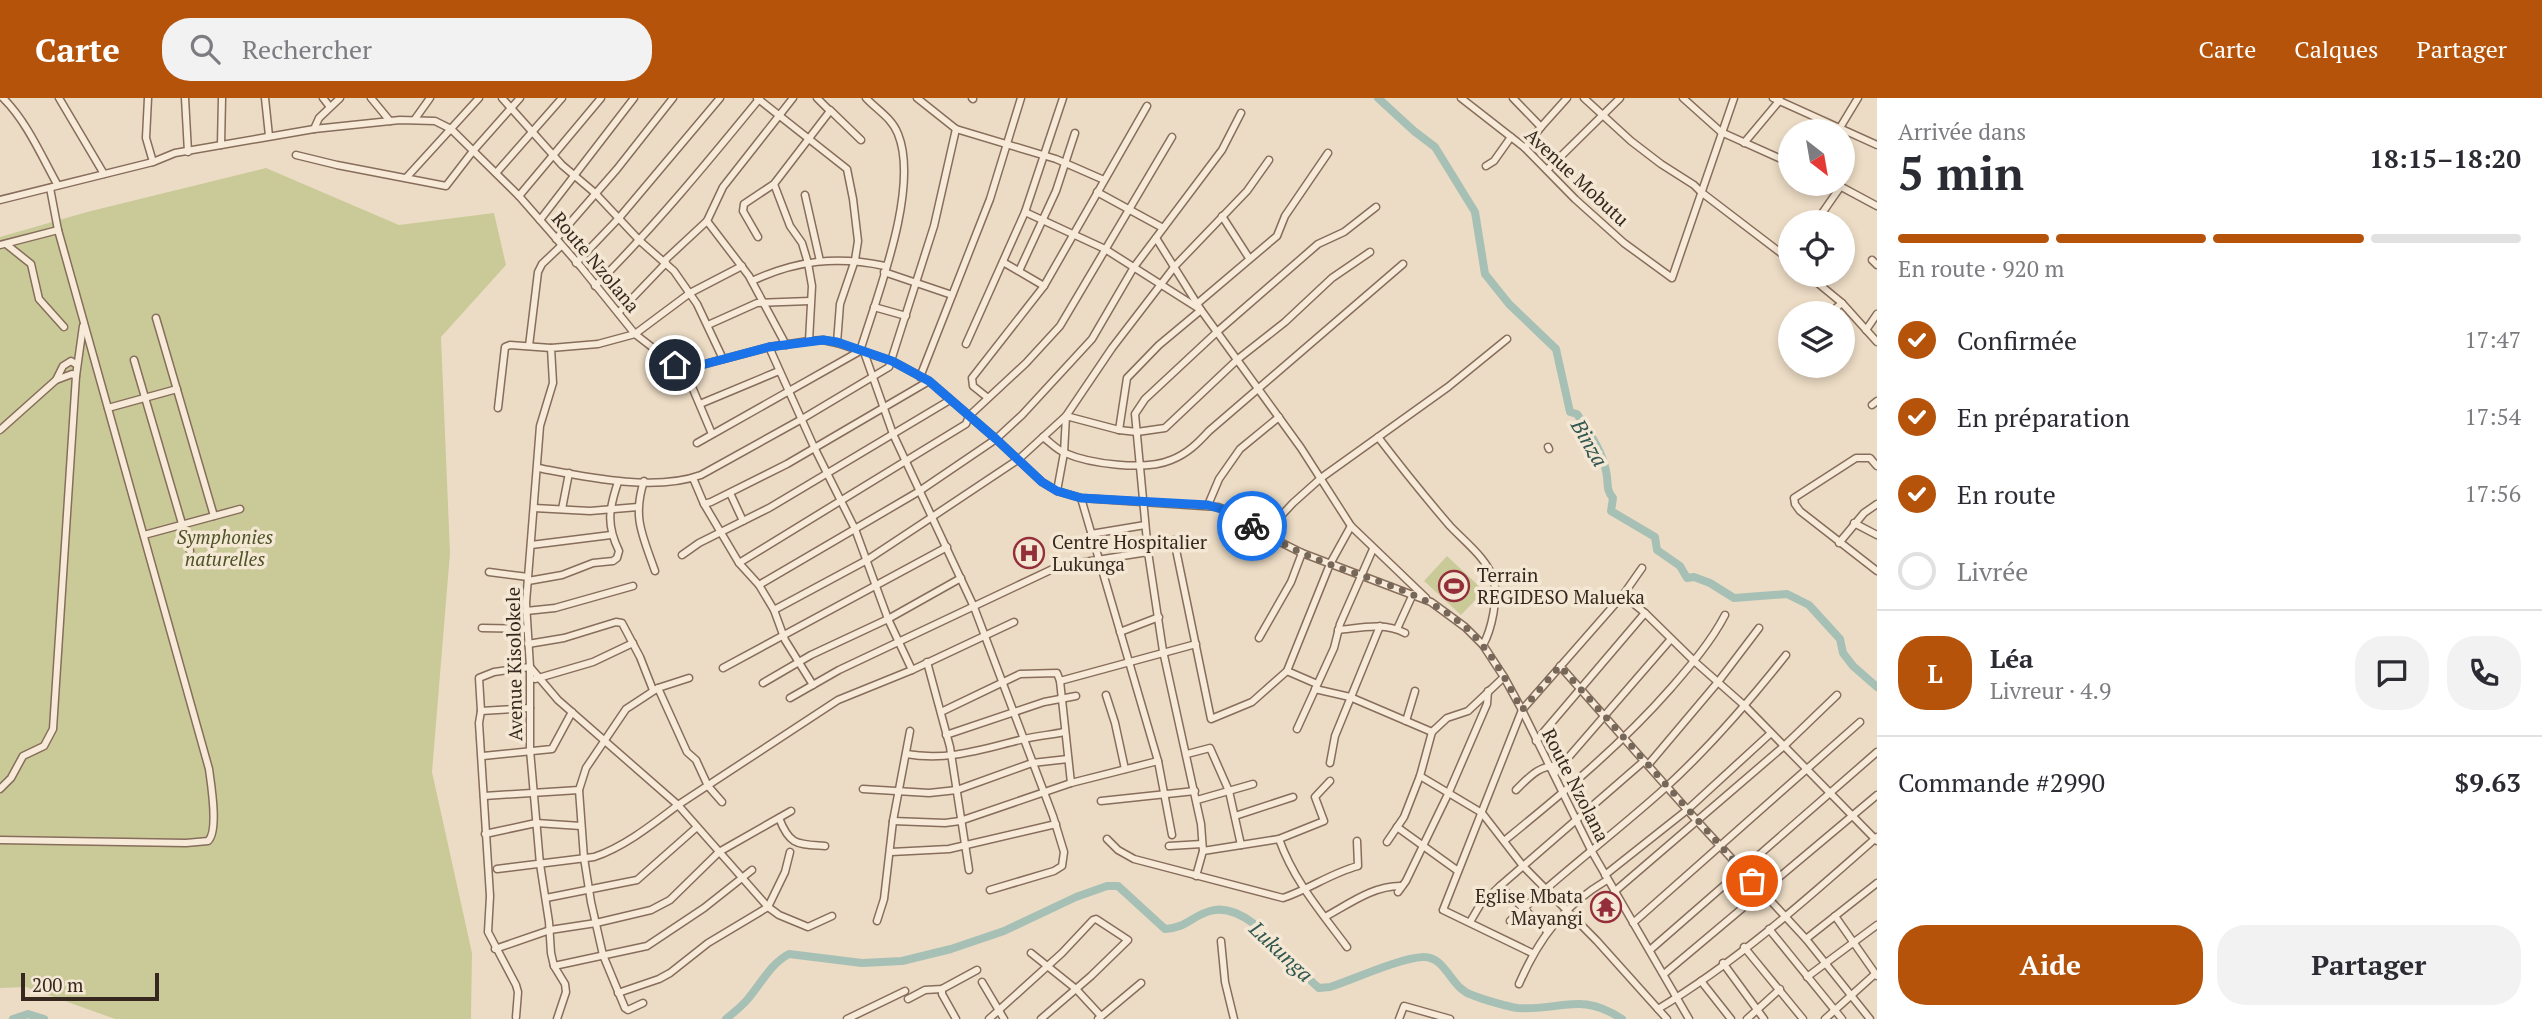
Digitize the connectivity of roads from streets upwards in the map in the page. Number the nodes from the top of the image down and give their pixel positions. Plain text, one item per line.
1 (3, 98) edge
2 (59, 98) edge
3 (148, 98) edge
4 (185, 98) edge
5 (222, 98) edge
6 (265, 98) edge
7 (323, 98) edge
8 (340, 98) edge
9 (372, 98) edge
10 (479, 98) edge
11 (502, 98) edge
12 (520, 98) edge
13 (562, 98) edge
14 (601, 98) edge
15 (634, 98) edge
16 (673, 98) edge
17 (720, 98) edge
18 (758, 98) edge
19 (793, 98) edge
20 (817, 98) edge
21 (866, 98) edge
22 (917, 98) edge
23 (1021, 98) edge
24 (1063, 98) edge
25 (1461, 98) edge
26 (1513, 98) edge
27 (1567, 98) edge
28 (1584, 98) edge
29 (1620, 98) edge
30 (1683, 98) edge
31 (1734, 98) edge
32 (1858, 98) edge
33 (427, 99) edge
34 (1778, 99) edge
35 (1147, 106) dead end
36 (330, 107) junction
37 (511, 108) junction
38 (830, 110) junction
39 (1241, 113) dead end
40 (780, 115) junction
41 (1603, 115) junction
42 (415, 119) junction
43 (1817, 119) edge
44 (1846, 119) edge
45 (390, 121) junction
46 (1541, 127) junction
47 (314, 129) junction
48 (451, 130) junction
49 (956, 130) junction
50 (533, 131) junction
51 (1721, 132) junction
52 (1075, 133) dead end
53 (269, 136) junction
54 (1855, 136) edge
55 (1172, 137) dead end
56 (1511, 137) junction
57 (808, 139) junction
58 (861, 140) dead end
59 (1744, 143) junction
60 (221, 145) junction
61 (1877, 145) edge
62 (1008, 146) junction
63 (1525, 148) junction
64 (473, 151) junction
65 (188, 152) junction
66 (1328, 153) dead end
67 (296, 155) dead end
68 (554, 156) junction
69 (1045, 156) junction
70 (1778, 158) edge
71 (1269, 160) dead end
72 (153, 162) junction
73 (1066, 164) junction
74 (1486, 166) dead end
75 (1547, 170) junction
76 (496, 173) junction
77 (104, 174) junction
78 (574, 175) junction
79 (406, 178) junction
80 (1104, 180) junction
81 (774, 184) junction
82 (54, 186) junction
83 (1097, 192) junction
84 (1701, 192) junction
85 (595, 193) junction
86 (1855, 194) edge
87 (805, 195) dead end
88 (519, 196) junction
89 (0, 200) edge
90 (1877, 206) edge
91 (1376, 207) dead end
92 (1129, 208) junction
93 (1025, 212) junction
94 (1222, 216) junction
95 (619, 218) junction
96 (1044, 219) junction
97 (540, 220) junction
98 (707, 221) junction
99 (1163, 228) junction
100 (58, 230) junction
101 (1073, 233) junction
102 (758, 237) dead end
103 (556, 239) junction
104 (1156, 239) junction
105 (640, 241) junction
106 (3, 245) edge
107 (561, 246) junction
108 (1105, 249) junction
109 (1778, 250) edge
110 (1370, 252) dead end
111 (1249, 258) junction
112 (855, 260) junction
113 (820, 261) junction
114 (665, 262) junction
115 (1003, 262) junction
116 (576, 263) junction
117 (808, 263) junction
118 (1403, 264) dead end
119 (742, 266) junction
120 (1175, 266) junction
121 (1134, 267) junction
122 (885, 269) junction
123 (1019, 271) junction
124 (752, 281) junction
125 (916, 281) junction
126 (1161, 285) junction
127 (595, 286) junction
128 (1044, 286) junction
129 (1823, 287) edge
130 (690, 293) junction
131 (952, 295) junction
132 (810, 300) junction
133 (1840, 301) edge
134 (763, 302) junction
135 (1200, 306) junction
136 (874, 307) junction
137 (620, 312) junction
138 (1877, 314) edge
139 (906, 316) junction
140 (156, 318) dead end
141 (1855, 318) edge
142 (84, 321) junction
143 (708, 325) junction
144 (64, 327) dead end
145 (1866, 330) junction
146 (1218, 331) junction
147 (635, 334) junction
148 (1507, 339) dead end
149 (809, 341) junction
150 (837, 342) junction
151 (1877, 342) edge
152 (965, 344) dead end
153 (786, 345) junction
154 (529, 346) junction
155 (769, 347) junction
156 (551, 348) junction
157 (862, 351) junction
158 (723, 359) junction
159 (1238, 359) junction
160 (134, 360) dead end
161 (892, 361) junction
162 (77, 365) junction
163 (684, 368) junction
164 (779, 371) junction
165 (76, 376) junction
166 (872, 377) junction
167 (920, 377) junction
168 (56, 380) junction
169 (929, 381) junction
170 (1258, 388) junction
171 (177, 389) junction
172 (788, 391) junction
173 (146, 398) junction
174 (988, 398) junction
175 (950, 400) junction
176 (700, 404) junction
177 (108, 408) junction
178 (498, 408) dead end
179 (882, 408) junction
180 (969, 416) junction
181 (1066, 416) junction
182 (1279, 417) junction
183 (802, 419) junction
184 (0, 430) edge
185 (1119, 430) junction
186 (1137, 432) junction
187 (712, 434) junction
188 (893, 434) junction
189 (1043, 437) junction
190 (1378, 437) junction
191 (996, 439) junction
192 (697, 443) dead end
193 (814, 447) junction
194 (1064, 453) junction
195 (1019, 459) junction
196 (905, 462) junction
197 (1139, 465) junction
198 (1877, 466) edge
199 (538, 468) junction
200 (827, 473) junction
201 (569, 474) junction
202 (693, 478) junction
203 (1321, 478) junction
204 (644, 481) junction
205 (618, 482) junction
206 (1057, 491) junction
207 (918, 492) junction
208 (730, 493) junction
209 (1081, 498) junction
210 (842, 500) junction
211 (1143, 501) junction
212 (704, 504) junction
213 (1877, 504) edge
214 (1208, 505) junction
215 (638, 507) junction
216 (534, 508) junction
217 (240, 509) dead end
218 (562, 509) junction
219 (611, 509) junction
220 (214, 516) junction
221 (932, 517) junction
222 (743, 521) junction
223 (1854, 523) junction
224 (183, 524) junction
225 (1145, 525) junction
226 (1351, 526) junction
227 (855, 529) junction
228 (722, 532) junction
229 (1091, 534) junction
230 (1264, 534) junction
231 (144, 535) junction
232 (611, 535) junction
233 (1877, 535) edge
234 (1174, 540) dead end
235 (1839, 543) junction
236 (531, 545) junction
237 (947, 547) junction
238 (1373, 548) junction
239 (190, 551) dead end
240 (1148, 552) junction
241 (1302, 553) junction
242 (682, 555) dead end
243 (1098, 559) junction
244 (867, 560) junction
245 (739, 563) junction
246 (1330, 564) junction
247 (1642, 568) dead end
248 (655, 571) dead end
249 (1877, 571) edge
250 (489, 572) dead end
251 (1363, 575) junction
252 (961, 578) junction
253 (528, 579) junction
254 (759, 584) junction
255 (633, 586) dead end
256 (877, 586) junction
257 (1413, 594) junction
258 (1623, 595) junction
259 (1431, 602) junction
260 (974, 607) junction
261 (774, 610) junction
262 (526, 611) junction
263 (1645, 613) junction
264 (1725, 615) dead end
265 (1159, 617) junction
266 (888, 619) junction
267 (1014, 622) dead end
268 (1380, 626) junction
269 (482, 628) dead end
270 (1759, 628) dead end
271 (527, 629) junction
272 (1397, 629) junction
273 (1338, 630) junction
274 (1120, 632) junction
275 (1405, 633) dead end
276 (783, 634) junction
277 (985, 635) junction
278 (1259, 638) dead end
279 (1671, 639) junction
280 (900, 642) junction
281 (633, 643) junction
282 (528, 644) junction
283 (1196, 644) junction
284 (1483, 645) junction
285 (1163, 651) junction
286 (1786, 655) dead end
287 (1129, 660) junction
288 (1694, 661) junction
289 (800, 662) junction
290 (928, 662) junction
291 (1560, 666) junction
292 (530, 667) junction
293 (723, 668) dead end
294 (912, 670) junction
295 (1287, 671) junction
296 (1504, 677) junction
297 (539, 678) junction
298 (689, 678) dead end
299 (530, 681) junction
300 (1060, 681) junction
301 (1001, 682) junction
302 (1718, 682) junction
303 (763, 683) dead end
304 (813, 684) junction
305 (1316, 687) junction
306 (656, 689) junction
307 (1580, 689) junction
308 (1415, 691) dead end
309 (1488, 691) junction
310 (1106, 695) dead end
311 (1838, 695) dead end
312 (1076, 696) dead end
313 (1350, 697) junction
314 (790, 698) dead end
315 (1061, 699) junction
316 (1745, 706) junction
317 (530, 708) junction
318 (1522, 710) junction
319 (481, 711) junction
320 (572, 712) junction
321 (941, 712) junction
322 (1013, 713) junction
323 (1605, 716) junction
324 (1406, 721) junction
325 (1860, 722) dead end
326 (1297, 729) dead end
327 (910, 731) dead end
328 (1432, 732) junction
329 (1064, 733) junction
330 (1771, 733) junction
331 (946, 734) junction
332 (1624, 738) junction
333 (1024, 739) junction
334 (604, 741) junction
335 (1536, 741) junction
336 (1784, 746) junction
337 (530, 750) junction
338 (1877, 752) edge
339 (906, 754) junction
340 (1187, 754) junction
341 (483, 756) junction
342 (951, 757) junction
343 (1068, 759) junction
344 (1158, 761) junction
345 (1032, 763) junction
346 (1330, 763) dead end
347 (1646, 763) junction
348 (1549, 765) junction
349 (1561, 765) junction
350 (1125, 769) junction
351 (1807, 769) junction
352 (1553, 774) junction
353 (1420, 776) junction
354 (1330, 781) dead end
355 (1071, 783) junction
356 (1253, 784) dead end
357 (708, 786) junction
358 (1667, 786) junction
359 (0, 789) edge
360 (863, 789) dead end
361 (579, 790) junction
362 (957, 790) junction
363 (1516, 790) dead end
364 (535, 791) junction
365 (900, 791) junction
366 (1195, 791) junction
367 (1229, 791) junction
368 (1044, 792) junction
369 (1449, 792) junction
370 (1563, 793) junction
371 (1164, 794) junction
372 (1829, 794) junction
373 (1877, 795) edge
374 (484, 796) junction
375 (1293, 797) dead end
376 (1197, 800) junction
377 (1101, 801) dead end
378 (722, 802) dead end
379 (678, 805) junction
380 (1687, 810) junction
381 (791, 811) dead end
382 (1482, 813) junction
383 (1235, 816) junction
384 (1852, 817) junction
385 (779, 818) junction
386 (1576, 820) junction
387 (893, 821) junction
388 (960, 821) junction
389 (1698, 822) junction
390 (536, 823) junction
391 (1056, 824) junction
392 (581, 826) junction
393 (697, 827) junction
394 (1397, 827) junction
395 (485, 834) junction
396 (1172, 835) dead end
397 (1107, 839) dead end
398 (1279, 839) junction
399 (1876, 839) edge
400 (0, 840) edge
401 (1357, 841) dead end
402 (1504, 841) junction
403 (1387, 842) dead end
404 (1241, 845) junction
405 (825, 846) dead end
406 (965, 846) junction
407 (1169, 846) dead end
408 (1422, 846) junction
409 (1202, 847) junction
410 (1721, 848) junction
411 (1591, 850) junction
412 (719, 852) junction
413 (790, 852) dead end
414 (891, 852) junction
415 (584, 858) junction
416 (540, 864) junction
417 (1523, 866) junction
418 (496, 869) dead end
419 (752, 870) dead end
420 (969, 870) dead end
421 (1742, 870) junction
422 (1458, 871) junction
423 (1196, 876) junction
424 (1606, 877) junction
425 (742, 878) junction
426 (1877, 883) edge
427 (1500, 886) junction
428 (1545, 889) junction
429 (990, 890) dead end
430 (589, 891) junction
431 (1304, 891) junction
432 (1762, 891) junction
433 (1615, 892) junction
434 (546, 898) junction
435 (768, 907) junction
436 (1523, 909) junction
437 (1565, 911) junction
438 (832, 916) dead end
439 (1835, 916) junction
440 (1325, 917) junction
441 (1786, 917) junction
442 (1510, 920) dead end
443 (877, 921) dead end
444 (1470, 922) junction
445 (596, 923) junction
446 (1633, 923) junction
447 (1769, 929) junction
448 (1876, 929) edge
449 (550, 930) junction
450 (1547, 931) junction
451 (1806, 939) junction
452 (1221, 941) dead end
453 (1853, 943) junction
454 (1347, 947) dead end
455 (1744, 947) junction
456 (495, 949) junction
457 (1650, 950) junction
458 (1031, 953) dead end
459 (1532, 953) junction
460 (603, 955) junction
461 (1723, 963) junction
462 (1825, 963) junction
463 (554, 966) junction
464 (1047, 967) junction
465 (977, 970) dead end
466 (1664, 974) junction
467 (1876, 975) edge
468 (1807, 977) junction
469 (1701, 981) junction
470 (982, 982) dead end
471 (1141, 983) dead end
472 (1519, 984) dead end
473 (942, 989) junction
474 (1076, 989) junction
475 (1780, 989) junction
476 (618, 993) junction
477 (1852, 996) junction
478 (1677, 997) junction
479 (643, 1003) dead end
480 (1658, 1009) junction
481 (1756, 1010) junction
482 (998, 1011) junction
483 (1836, 1011) junction
484 (516, 1017) dead end
485 (1100, 1018) edge
486 (557, 1019) edge
487 (847, 1019) edge
488 (956, 1019) edge
489 (989, 1019) edge
490 (1004, 1019) edge
491 (1041, 1019) edge
492 (1234, 1019) edge
493 (1399, 1019) edge
494 (1450, 1019) edge
495 (1667, 1019) edge
496 (1689, 1019) edge
497 (1731, 1019) edge
498 (1747, 1019) edge
499 (1764, 1019) edge
500 (1803, 1019) edge
501 (1825, 1019) edge
502 (1842, 1019) edge
503 (1870, 1019) edge

1 - 82 street
2 - 77 street
3 - 72 street
4 - 65 street
5 - 60 street
6 - 53 street
7 - 36 street
8 - 36 street
9 - 45 street
10 - 48 street
11 - 37 street
12 - 37 street
13 - 50 street
14 - 68 street
15 - 78 street
16 - 85 street
17 - 95 street
18 - 40 street
18 - 105 street
19 - 40 street
20 - 38 street
21 - 122 street
22 - 49 street
23 - 62 street
24 - 69 street
25 - 56 street, Avenue Mobutu
26 - 46 street
27 - 46 street
28 - 41 street
29 - 41 street
30 - 51 street
31 - 51 street
32 - 44 street
33 - 42 street
34 - 43 street
34 - 59 street
35 - 80 street
36 - 47 street
37 - 50 street
37 - 64 street
38 - 57 street
38 - 58 street
39 - 99 street
40 - 57 street
40 - 98 street
41 - 75 street
41 - 84 street
42 - 45 street, Route Nzolana
42 - 48 street, Route Nzolana
45 - 47 street, Route Nzolana
46 - 63 street
47 - 53 street, Route Nzolana
48 - 64 street, Route Nzolana
48 - 79 street
49 - 62 street
49 - 125 street
50 - 68 street
50 - 76 street
51 - 59 street
51 - 84 street
52 - 73 street
53 - 60 street, Route Nzolana
54 - 61 street
55 - 92 street
56 - 63 street, Avenue Mobutu
56 - 74 street
57 - 81 street
57 - 112 street
59 - 70 street
60 - 65 street, Route Nzolana
62 - 69 street
62 - 131 street
63 - 75 street, Avenue Mobutu
64 - 76 street, Route Nzolana
64 - 79 street
65 - 72 street, Route Nzolana
66 - 111 street
67 - 79 street
68 - 78 street
68 - 88 street
69 - 73 street
69 - 93 street
71 - 94 street
72 - 77 street, Route Nzolana
73 - 80 street
73 - 96 street
75 - 84 street, Avenue Mobutu
76 - 88 street, Route Nzolana
77 - 82 street, Route Nzolana
78 - 85 street
78 - 97 street
80 - 83 street
81 - 102 street
81 - 117 street
82 - 89 street, Route Nzolana
82 - 100 street
83 - 92 street
83 - 101 street
84 - 109 street
85 - 95 street
85 - 103 street
86 - 90 street
87 - 113 street
88 - 97 street, Route Nzolana
91 - 146 street
92 - 99 street
92 - 108 street
93 - 96 street
93 - 115 street
94 - 111 street
94 - 120 street
95 - 105 street
95 - 116 street
96 - 101 street
96 - 123 street
97 - 103 street, Route Nzolana
98 - 114 street
98 - 119 street
99 - 104 street
100 - 106 street
100 - 142 street
101 - 108 street
101 - 128 street
103 - 107 street, Route Nzolana
104 - 120 street
104 - 121 street
105 - 114 street
105 - 127 street
106 - 144 street
107 - 116 street, Route Nzolana
107 - 154 street
108 - 121 street
108 - 174 street
110 - 159 street
111 - 135 street
112 - 113 street
112 - 122 street
112 - 150 street
113 - 117 street
114 - 130 street
114 - 137 street
115 - 123 street
115 - 152 street
116 - 127 street, Route Nzolana
117 - 124 street
117 - 132 street
118 - 170 street
119 - 124 street
119 - 130 street
120 - 126 street
120 - 135 street
121 - 126 street
121 - 191 street
122 - 125 street
122 - 136 street
123 - 128 street
124 - 134 street
125 - 131 street
125 - 139 street
126 - 135 street
126 - 181 street
127 - 137 street, Route Nzolana
128 - 174 street
129 - 133 street
130 - 143 street
130 - 147 street
131 - 167 street
132 - 134 street
132 - 149 street
134 - 143 street
134 - 153 street
135 - 146 street
135 - 185 street
136 - 139 street
136 - 157 street
137 - 147 street, Route Nzolana
138 - 145 street
139 - 161 street
140 - 171 street
141 - 145 street
142 - 162 street
142 - 177 street
143 - 158 street
145 - 151 street
146 - 159 street
146 - 186 street
147 - 156 street
147 - 163 street, Route Nzolana
148 - 190 street
149 - 150 street, Route Nzolana
149 - 153 street, Route Nzolana
150 - 157 street, Route Nzolana
153 - 155 street, Route Nzolana
154 - 156 street
154 - 178 street
155 - 158 street, Route Nzolana
155 - 164 street
156 - 199 street, Avenue Kisolokele
157 - 161 street, Route Nzolana
157 - 166 street
157 - 172 street
158 - 163 street, Route Nzolana
159 - 170 street
159 - 186 street
160 - 173 street
161 - 166 street
161 - 167 street, Route Nzolana
162 - 165 street
162 - 168 street
163 - 176 street
164 - 172 street
164 - 176 street
165 - 168 street
165 - 359 street
166 - 179 street
166 - 183 street
167 - 169 street, Route Nzolana
168 - 184 street
169 - 175 street, Route Nzolana
169 - 179 street
170 - 182 street
170 - 197 street
171 - 173 street
171 - 220 street
172 - 183 street
172 - 187 street
173 - 177 street
173 - 224 street
174 - 180 street
175 - 180 street, Route Nzolana
175 - 188 street
176 - 187 street
177 - 231 street
179 - 188 street
179 - 193 street
180 - 191 street, Route Nzolana
180 - 196 street
181 - 185 street
181 - 189 street
181 - 194 street
182 - 203 street
182 - 214 street
183 - 193 street
183 - 202 street
185 - 186 street
186 - 197 street
187 - 192 street
188 - 196 street
188 - 200 street
189 - 194 street
189 - 195 street
190 - 203 street
190 - 284 street
191 - 195 street, Route Nzolana
191 - 207 street
193 - 200 street
193 - 208 street
194 - 197 street
194 - 206 street
195 - 206 street, Route Nzolana
195 - 221 street
196 - 207 street
196 - 210 street
197 - 211 street
198 - 235 street
199 - 201 street
199 - 216 street, Avenue Kisolokele
200 - 210 street
200 - 222 street
201 - 205 street
201 - 218 street
202 - 204 street
202 - 212 street
203 - 226 street
203 - 230 street
204 - 205 street
204 - 215 street
205 - 219 street
206 - 209 street, Route Nzolana
207 - 221 street
207 - 227 street
208 - 212 street
208 - 222 street
209 - 211 street, Route Nzolana
209 - 229 street
210 - 227 street
210 - 245 street
211 - 214 street, Route Nzolana
211 - 225 street
212 - 228 street
213 - 223 street
214 - 230 street, Route Nzolana
215 - 219 street
215 - 248 street
216 - 218 street
216 - 236 street, Avenue Kisolokele
217 - 220 street
218 - 219 street
219 - 232 street
220 - 224 street
221 - 237 street
221 - 244 street
222 - 228 street
223 - 233 street
223 - 235 street
224 - 231 street
224 - 239 street
225 - 229 street
225 - 240 street
226 - 238 street
226 - 246 street
227 - 244 street
227 - 254 street
228 - 242 street
228 - 245 street
229 - 243 street
230 - 241 street, Route Nzolana
231 - 400 street
232 - 236 street
232 - 253 street
234 - 283 street
235 - 249 street
236 - 253 street, Avenue Kisolokele
237 - 252 street
237 - 256 street
238 - 251 street
238 - 259 street
240 - 243 street
240 - 265 street
241 - 246 street, Route Nzolana
241 - 278 street
243 - 260 street
243 - 274 street
244 - 256 street
244 - 261 street
245 - 254 street
246 - 251 street, Route Nzolana
246 - 295 street
247 - 258 street
250 - 253 street
251 - 257 street, Route Nzolana
251 - 273 street
252 - 260 street
252 - 266 street
253 - 262 street, Avenue Kisolokele
254 - 261 street
255 - 262 street
256 - 266 street
256 - 276 street
257 - 259 street, Route Nzolana
257 - 272 street
258 - 263 street
258 - 291 street
259 - 284 street, Route Nzolana
260 - 277 street
260 - 280 street
261 - 276 street
262 - 271 street, Avenue Kisolokele
263 - 279 street
263 - 307 street
264 - 288 street
265 - 274 street
265 - 285 street
266 - 280 street
266 - 289 street
267 - 277 street
268 - 272 street
268 - 273 street
268 - 313 street
269 - 271 street
270 - 302 street
271 - 282 street, Avenue Kisolokele
272 - 275 street
273 - 305 street
274 - 287 street
276 - 289 street
276 - 293 street
277 - 290 street
277 - 301 street
279 - 288 street
279 - 323 street
280 - 294 street
280 - 304 street
281 - 282 street
281 - 297 street
281 - 306 street
282 - 292 street, Avenue Kisolokele
283 - 285 street
283 - 295 street
284 - 296 street, Route Nzolana
285 - 287 street
285 - 340 street
286 - 316 street
287 - 300 street
287 - 344 street
288 - 302 street
288 - 332 street
289 - 303 street
289 - 304 street
290 - 294 street
290 - 321 street
291 - 307 street
291 - 318 street
292 - 297 street
292 - 299 street, Avenue Kisolokele
292 - 319 street
294 - 357 street
295 - 305 street
296 - 309 street
296 - 318 street, Route Nzolana
297 - 299 street
297 - 320 street
298 - 306 street
299 - 317 street, Avenue Kisolokele
300 - 301 street
300 - 315 street
301 - 321 street
301 - 322 street
302 - 316 street
302 - 347 street
304 - 314 street
305 - 313 street
305 - 326 street
306 - 334 street
306 - 357 street
307 - 323 street
307 - 335 street
308 - 324 street
309 - 328 street
309 - 369 street
310 - 350 street
311 - 336 street
312 - 315 street
313 - 324 street
313 - 346 street
315 - 322 street
315 - 329 street
316 - 330 street
316 - 358 street
317 - 319 street
317 - 337 street, Avenue Kisolokele
318 - 335 street, Route Nzolana
318 - 382 street
319 - 341 street
320 - 334 street
320 - 337 street
321 - 331 street
322 - 331 street
322 - 333 street
323 - 332 street
323 - 349 street
324 - 328 street
325 - 351 street
327 - 339 street
328 - 353 street
329 - 333 street
329 - 343 street
330 - 336 street
330 - 380 street
331 - 342 street
332 - 347 street
332 - 370 street
333 - 342 street
333 - 345 street
334 - 361 street
334 - 379 street
335 - 348 street, Route Nzolana
336 - 351 street
336 - 389 street
337 - 341 street
337 - 364 street, Avenue Kisolokele
338 - 372 street
339 - 342 street
339 - 365 street
340 - 366 street
340 - 367 street
341 - 374 street
342 - 362 street
343 - 345 street
343 - 355 street
344 - 350 street
344 - 371 street
345 - 362 street
345 - 368 street
347 - 358 street
347 - 386 street
348 - 349 street
348 - 352 street, Route Nzolana
348 - 363 street
349 - 352 street
350 - 355 street
351 - 372 street
351 - 410 street
352 - 370 street, Route Nzolana
353 - 369 street
353 - 394 street
354 - 398 street
355 - 368 street
356 - 367 street
357 - 378 street
357 - 379 street
358 - 380 street
358 - 411 street
360 - 365 street
361 - 364 street
361 - 392 street
362 - 365 street
362 - 388 street
364 - 374 street
364 - 390 street, Avenue Kisolokele
365 - 387 street
366 - 371 street
366 - 376 street
367 - 376 street
367 - 383 street
368 - 388 street
368 - 391 street
369 - 382 street
369 - 408 street
370 - 386 street, Route Nzolana
370 - 402 street
371 - 377 street
371 - 396 street
372 - 384 street
372 - 421 street
373 - 384 street
374 - 395 street
375 - 383 street
376 - 409 street
379 - 393 street
379 - 415 street
380 - 389 street
380 - 424 street
381 - 385 street
382 - 402 street
382 - 422 street
383 - 404 street
384 - 399 street
384 - 432 street
385 - 405 street
385 - 412 street
386 - 411 street, Route Nzolana
386 - 417 street
387 - 388 street
387 - 414 street
388 - 406 street
389 - 410 street
389 - 433 street
390 - 392 street
390 - 395 street
390 - 416 street, Avenue Kisolokele
391 - 406 street
391 - 429 street
392 - 415 street
393 - 412 street
393 - 430 street
394 - 403 street
394 - 408 street
395 - 456 street
397 - 423 street
398 - 404 street
398 - 431 street
399 - 441 street
401 - 431 street
402 - 417 street
404 - 409 street
406 - 414 street
406 - 420 street
407 - 409 street
408 - 422 street
408 - 440 street
409 - 423 street
410 - 421 street
410 - 446 street
411 - 424 street, Route Nzolana
411 - 428 street
412 - 425 street
412 - 445 street
413 - 435 street
414 - 443 street
415 - 416 street
415 - 430 street
416 - 418 street
416 - 434 street, Avenue Kisolokele
417 - 427 street
417 - 428 street
419 - 425 street
421 - 432 street
421 - 457 street
422 - 444 street
423 - 431 street
424 - 433 street, Route Nzolana
424 - 437 street
425 - 435 street
425 - 460 street
426 - 439 street
427 - 436 street
427 - 444 street
428 - 436 street
428 - 437 street
430 - 434 street
430 - 445 street
431 - 440 street
432 - 441 street
432 - 466 street
433 - 446 street, Route Nzolana
434 - 449 street, Avenue Kisolokele
435 - 438 street
435 - 476 street
436 - 442 street
436 - 450 street
437 - 450 street
437 - 480 street
439 - 451 street
439 - 453 street
440 - 454 street
441 - 447 street
441 - 451 street
444 - 459 street
445 - 449 street
445 - 460 street
446 - 457 street, Route Nzolana
447 - 455 street
447 - 468 street
448 - 453 street
449 - 456 street
449 - 463 street, Avenue Kisolokele
450 - 459 street
451 - 462 street
452 - 492 street
453 - 462 street
453 - 467 street
455 - 461 street
455 - 475 street
456 - 484 street
457 - 466 street, Route Nzolana
458 - 464 street
459 - 472 street
460 - 463 street
460 - 476 street
461 - 469 street
461 - 481 street
462 - 468 street
462 - 477 street
463 - 486 street, Avenue Kisolokele
464 - 474 street
464 - 474 street
464 - 482 street
465 - 473 street
466 - 478 street, Route Nzolana
467 - 477 street
468 - 483 street
469 - 478 street
469 - 497 street
470 - 482 street
471 - 485 street
473 - 487 street
473 - 488 street
474 - 485 street
474 - 491 street
475 - 481 street
475 - 500 street
476 - 479 street
477 - 483 street
477 - 503 street
478 - 480 street
478 - 496 street, Route Nzolana
480 - 495 street
481 - 498 street
481 - 499 street
482 - 489 street
482 - 490 street
483 - 501 street
483 - 502 street
493 - 494 street

